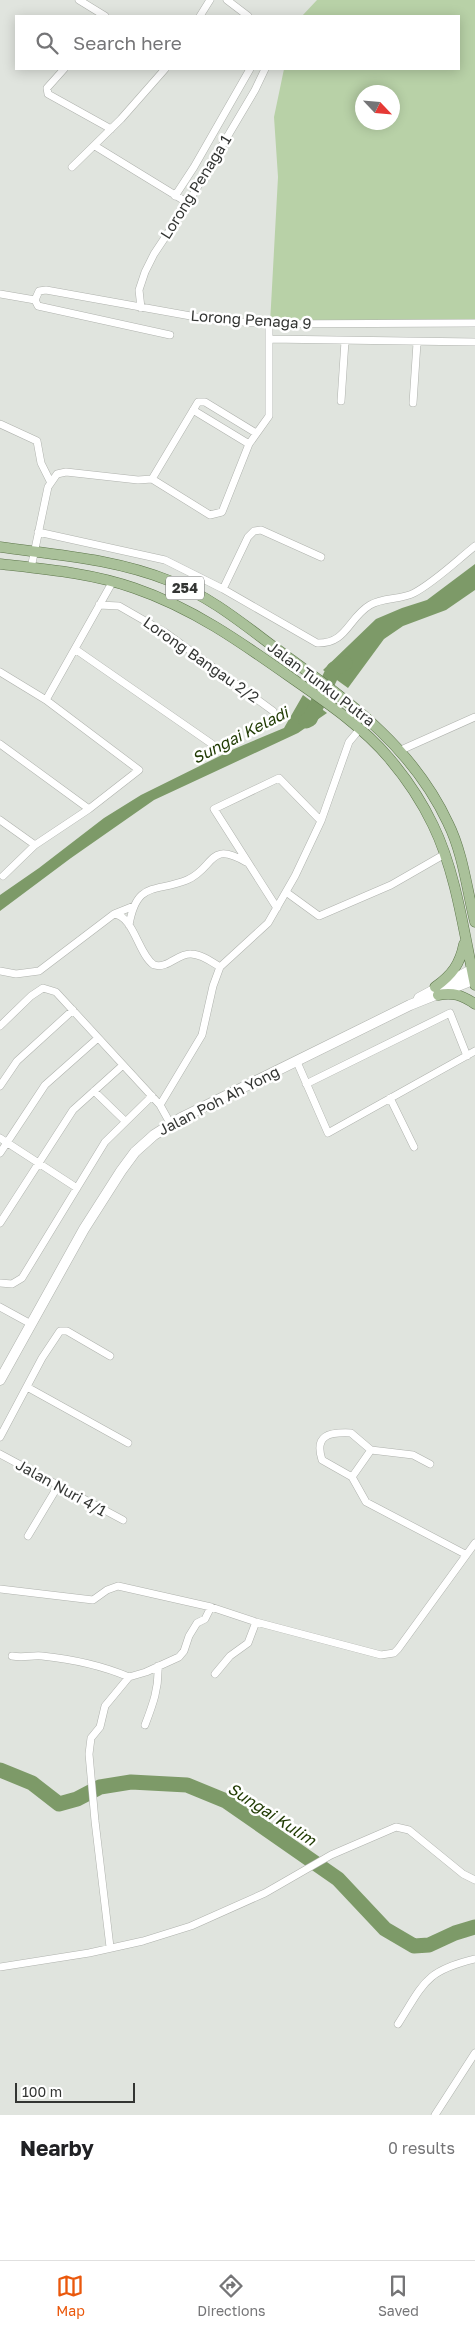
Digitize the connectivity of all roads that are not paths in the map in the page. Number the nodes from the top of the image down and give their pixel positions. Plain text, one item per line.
1 (79, 0) edge
2 (210, 0) edge
3 (227, 0) edge
4 (103, 15) edge
5 (201, 15) edge
6 (247, 15) edge
7 (63, 70) edge
8 (164, 70) edge
9 (249, 70) edge
10 (265, 70) edge
11 (111, 129) junction
12 (95, 146) junction
13 (72, 167) dead end
14 (175, 196) junction
15 (188, 204) junction
16 (0, 294) edge
17 (36, 303) junction
18 (141, 308) junction
19 (475, 323) edge
20 (270, 324) junction
21 (170, 335) dead end
22 (269, 338) junction
23 (345, 341) junction
24 (417, 342) junction
25 (475, 342) edge
26 (341, 401) dead end
27 (413, 403) dead end
28 (193, 410) junction
29 (0, 424) edge
30 (256, 433) junction
31 (249, 444) junction
32 (152, 479) junction
33 (50, 481) junction
34 (38, 532) junction
35 (475, 546) edge
36 (0, 547) edge
37 (34, 551) junction
38 (321, 557) dead end
39 (0, 564) edge
40 (31, 568) junction
41 (113, 582) junction
42 (223, 590) junction
43 (99, 605) junction
44 (75, 649) junction
45 (0, 672) edge
46 (46, 700) junction
47 (273, 711) dead end
48 (475, 717) edge
49 (359, 730) junction
50 (0, 744) edge
51 (212, 744) dead end
52 (400, 750) junction
53 (89, 809) junction
54 (0, 820) edge
55 (321, 821) junction
56 (35, 846) junction
57 (445, 854) junction
58 (247, 863) junction
59 (3, 876) dead end
60 (286, 892) junction
61 (134, 906) junction
62 (277, 908) junction
63 (114, 914) junction
64 (475, 922) edge
65 (462, 924) junction
66 (129, 925) junction
67 (220, 967) junction
68 (0, 971) edge
69 (474, 976) edge
70 (436, 991) junction
71 (475, 1004) edge
72 (73, 1010) junction
73 (0, 1026) edge
74 (98, 1038) junction
75 (475, 1052) edge
76 (467, 1056) junction
77 (296, 1062) junction
78 (123, 1065) junction
79 (306, 1084) junction
80 (0, 1086) edge
81 (94, 1090) junction
82 (152, 1096) junction
83 (390, 1098) junction
84 (160, 1104) junction
85 (125, 1121) junction
86 (170, 1124) junction
87 (3, 1140) edge
88 (414, 1147) dead end
89 (0, 1153) edge
90 (38, 1163) junction
91 (77, 1188) junction
92 (0, 1223) edge
93 (0, 1283) edge
94 (0, 1307) edge
95 (31, 1324) junction
96 (110, 1356) dead end
97 (0, 1380) edge
98 (27, 1387) junction
99 (0, 1437) edge
100 (128, 1443) dead end
101 (371, 1450) junction
102 (0, 1454) edge
103 (430, 1464) dead end
104 (352, 1477) junction
105 (58, 1486) junction
106 (123, 1520) dead end
107 (28, 1536) dead end
108 (475, 1543) edge
109 (465, 1554) junction
110 (0, 1589) edge
111 (211, 1607) junction
112 (256, 1622) junction
113 (12, 1656) dead end
114 (158, 1666) junction
115 (216, 1674) dead end
116 (129, 1677) junction
117 (145, 1725) dead end
118 (475, 1880) edge
119 (110, 1947) junction
120 (475, 1959) edge
121 (0, 1967) edge
122 (398, 2024) dead end
123 (475, 2053) edge
124 (434, 2115) edge

1 - 4 street
2 - 5 street
3 - 6 street
7 - 11 street
8 - 11 street
9 - 14 street
10 - 15 street, Lorong Penaga 1
11 - 12 street
12 - 13 street
12 - 14 street
14 - 15 street
15 - 18 street, Lorong Penaga 1
16 - 17 street
17 - 18 street, Lorong Penaga 9
17 - 21 street
18 - 20 street, Lorong Penaga 9
19 - 20 street, Lorong Penaga 9
20 - 22 street
22 - 23 street
22 - 30 street
23 - 24 street
23 - 26 street
24 - 25 street
24 - 27 street
28 - 30 street
28 - 31 street
28 - 32 street
29 - 33 street
30 - 31 street
31 - 32 street
32 - 33 street
33 - 34 street
34 - 37 street
34 - 42 street
35 - 42 street
36 - 37 main road, Jalan Tunku Putra / 254
37 - 40 street
37 - 52 main road, Jalan Tunku Putra / 254
38 - 42 street
39 - 40 main road, Jalan Tunku Putra / 254
40 - 41 main road, Jalan Tunku Putra / 254
41 - 43 street
41 - 49 main road, Jalan Tunku Putra / 254
43 - 44 street
43 - 47 street, Lorong Bangau 2/2
44 - 46 street
44 - 51 street
45 - 46 street
46 - 53 street
48 - 52 street
49 - 55 street
49 - 57 main road, Jalan Tunku Putra / 254
50 - 53 street
52 - 64 main road, Jalan Tunku Putra / 254
53 - 56 street
54 - 56 street
55 - 58 street
55 - 60 street
56 - 59 street
57 - 60 street
57 - 65 main road, Jalan Tunku Putra / 254
58 - 61 street
58 - 62 street
60 - 62 street
61 - 63 street
61 - 66 street
62 - 67 street
63 - 66 street
63 - 68 street
65 - 69 main road, Jalan Tunku Putra / 254
65 - 70 main road
66 - 67 street
67 - 84 street
69 - 70 main road, Jalan Poh Ah Yong
70 - 71 main road
70 - 77 main road, Jalan Poh Ah Yong
72 - 73 street
72 - 74 street
72 - 80 street
74 - 78 street
74 - 87 street
75 - 76 street
76 - 79 street
76 - 83 street
77 - 79 street
77 - 86 main road, Jalan Poh Ah Yong
78 - 81 street
78 - 82 street
79 - 83 street
81 - 85 street
81 - 90 street
82 - 84 street
82 - 85 street
83 - 88 street
84 - 86 street
85 - 91 street
86 - 95 main road, Jalan Poh Ah Yong
87 - 89 street
87 - 90 street
90 - 91 street
90 - 92 street
91 - 93 street
94 - 95 street
95 - 97 main road, Jalan Poh Ah Yong
96 - 98 street
98 - 99 street
98 - 100 street
101 - 103 street
101 - 104 street
101 - 104 street
102 - 105 street, Jalan Nuri 4/1
104 - 109 street
105 - 106 street, Jalan Nuri 4/1
105 - 107 street
108 - 109 street
109 - 112 street
110 - 111 street
111 - 112 street
111 - 114 street
112 - 115 street
113 - 116 street
114 - 116 street
114 - 117 street
116 - 119 street
118 - 119 street
119 - 121 street
120 - 122 street
123 - 124 street

